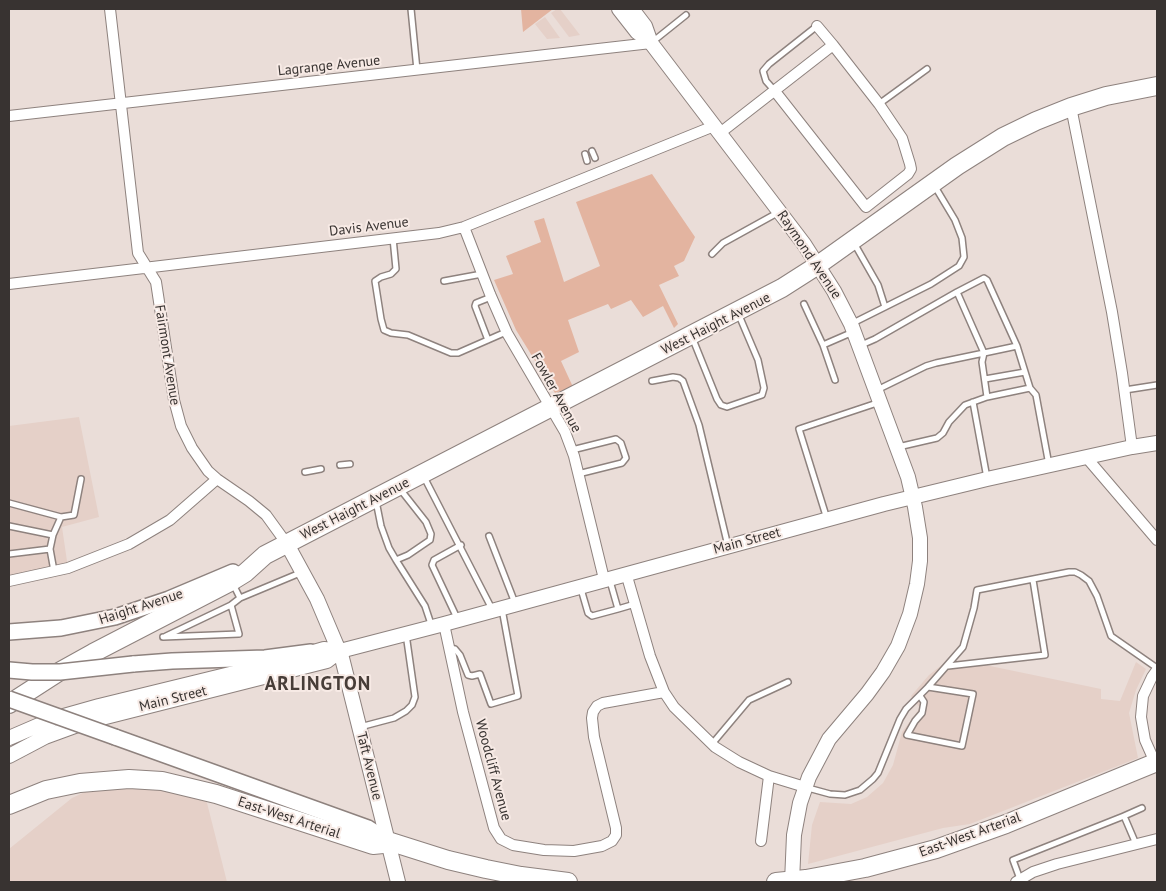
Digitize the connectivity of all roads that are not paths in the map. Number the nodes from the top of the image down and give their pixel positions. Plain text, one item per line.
1 (110, 9) edge
2 (411, 9) edge
3 (619, 9) edge
4 (632, 9) edge
5 (686, 15) dead end
6 (817, 26) joint
7 (651, 43) junction
8 (833, 44) junction
9 (927, 69) dead end
10 (417, 70) junction
11 (1157, 86) edge
12 (774, 90) junction
13 (121, 103) junction
14 (879, 104) junction
15 (1071, 107) junction
16 (9, 116) edge
17 (717, 129) junction
18 (592, 151) dead end
19 (585, 154) dead end
20 (595, 158) dead end
21 (587, 162) dead end
22 (933, 183) junction
23 (780, 212) junction
24 (464, 227) junction
25 (393, 238) junction
26 (853, 240) junction
27 (712, 254) dead end
28 (818, 265) junction
29 (145, 267) junction
30 (482, 274) junction
31 (444, 281) dead end
32 (9, 284) edge
33 (957, 292) junction
34 (491, 297) junction
35 (804, 304) dead end
36 (885, 307) junction
37 (738, 312) junction
38 (852, 328) junction
39 (507, 332) junction
40 (692, 336) junction
41 (488, 340) junction
42 (823, 345) junction
43 (859, 346) junction
44 (1017, 346) junction
45 (984, 353) junction
46 (1025, 372) junction
47 (985, 379) junction
48 (835, 380) dead end
49 (652, 381) dead end
50 (1157, 385) edge
51 (1030, 388) junction
52 (1124, 390) junction
53 (878, 396) junction
54 (987, 397) junction
55 (973, 402) junction
56 (551, 408) junction
57 (1157, 443) edge
58 (897, 447) junction
59 (1132, 447) junction
60 (572, 450) junction
61 (1086, 457) junction
62 (350, 464) dead end
63 (340, 465) dead end
64 (1049, 465) junction
65 (321, 469) dead end
66 (305, 472) dead end
67 (422, 474) junction
68 (578, 474) junction
69 (987, 479) junction
70 (81, 480) dead end
71 (216, 480) junction
72 (398, 487) junction
73 (913, 496) junction
74 (376, 498) junction
75 (9, 503) edge
76 (61, 517) junction
77 (827, 519) junction
78 (9, 526) edge
79 (53, 535) junction
80 (489, 536) dead end
81 (1157, 540) edge
82 (287, 544) junction
83 (460, 545) junction
84 (728, 546) junction
85 (50, 549) junction
86 (9, 554) edge
87 (396, 560) junction
88 (54, 572) junction
89 (303, 572) junction
90 (626, 573) junction
91 (230, 577) junction
92 (607, 579) junction
93 (1032, 580) junction
94 (9, 581) edge
95 (581, 586) junction
96 (240, 598) junction
97 (635, 604) junction
98 (231, 605) junction
99 (516, 605) junction
100 (618, 609) junction
101 (498, 610) junction
102 (458, 620) junction
103 (438, 626) junction
104 (9, 632) edge
105 (406, 634) junction
106 (449, 648) junction
107 (340, 651) junction
108 (311, 652) junction
109 (948, 666) junction
110 (1157, 669) edge
111 (9, 670) edge
112 (788, 682) dead end
113 (928, 687) junction
114 (664, 692) junction
115 (920, 696) junction
116 (9, 699) edge
117 (9, 704) edge
118 (360, 727) junction
119 (9, 738) edge
120 (712, 744) junction
121 (9, 756) edge
122 (1156, 765) edge
123 (770, 776) junction
124 (805, 787) junction
125 (9, 805) edge
126 (1142, 808) dead end
127 (1124, 816) junction
128 (1157, 839) edge
129 (388, 841) junction
130 (761, 841) dead end
131 (1136, 845) junction
132 (1018, 881) edge
133 (398, 882) edge
134 (568, 882) edge
135 (787, 882) edge

1 - 13 street, Fairmont Avenue
2 - 10 lane
3 - 7 street, Raymond Avenue
4 - 7 street, Raymond Avenue
5 - 7 lane
6 - 8 street
6 - 12 lane
7 - 10 street, Lagrange Avenue
7 - 17 street, Raymond Avenue
8 - 12 street, Davis Avenue
8 - 14 street
9 - 14 lane
10 - 13 street, Lagrange Avenue
11 - 15 highway, West Haight Avenue
12 - 14 street
12 - 17 street, Davis Avenue
13 - 16 street, Lagrange Avenue
13 - 29 street, Fairmont Avenue
15 - 22 highway, West Haight Avenue
15 - 52 street
17 - 23 street, Raymond Avenue
17 - 24 street, Davis Avenue
18 - 20 lane
19 - 21 lane
22 - 26 highway, West Haight Avenue
22 - 36 lane
23 - 27 lane
23 - 28 street, Raymond Avenue
24 - 25 street, Davis Avenue
24 - 30 street, Fowler Avenue
25 - 29 street, Davis Avenue
25 - 41 lane
26 - 28 highway, West Haight Avenue
26 - 36 lane
28 - 37 highway, West Haight Avenue
28 - 38 street, Raymond Avenue
29 - 32 street, Davis Avenue
29 - 71 street, Fairmont Avenue
30 - 31 lane
30 - 34 street, Fowler Avenue
33 - 43 lane
33 - 44 lane
33 - 45 lane
34 - 39 street, Fowler Avenue
34 - 41 lane
35 - 42 lane
36 - 38 lane
37 - 40 highway, West Haight Avenue
37 - 40 lane
38 - 42 lane
38 - 43 street, Raymond Avenue
39 - 41 lane
39 - 56 street, Fowler Avenue
40 - 56 highway, West Haight Avenue
42 - 48 lane
43 - 53 street, Raymond Avenue
44 - 45 lane
44 - 46 lane
45 - 47 lane
45 - 53 lane
46 - 47 lane
46 - 51 lane
47 - 54 lane
49 - 84 lane
50 - 52 lane
51 - 54 lane
51 - 64 lane
52 - 59 street
53 - 58 street, Raymond Avenue
53 - 77 lane
54 - 55 lane
55 - 58 lane
55 - 69 lane
56 - 60 street, Fowler Avenue
56 - 67 highway, West Haight Avenue
57 - 59 street, Main Street
58 - 73 street, Raymond Avenue
59 - 61 street, Main Street
60 - 68 street, Fowler Avenue
60 - 68 lane
61 - 64 street, Main Street
61 - 81 street
62 - 63 lane
64 - 69 street, Main Street
65 - 66 lane
67 - 72 highway, West Haight Avenue
67 - 83 lane
68 - 92 street, Fowler Avenue
69 - 73 street, Main Street
70 - 76 lane
71 - 82 street, Fairmont Avenue
71 - 88 street
72 - 74 highway, West Haight Avenue
72 - 87 lane
73 - 77 street, Main Street
73 - 124 street, Raymond Avenue
74 - 82 highway, West Haight Avenue
74 - 87 lane
75 - 76 lane
76 - 79 lane
77 - 84 street, Main Street
78 - 79 lane
79 - 85 lane
80 - 99 lane
82 - 89 street, Fairmont Avenue
82 - 91 highway, West Haight Avenue
83 - 101 lane
83 - 102 lane
84 - 90 street, Main Street
85 - 86 lane
85 - 88 lane
87 - 103 lane
88 - 94 street
89 - 96 lane
89 - 107 street, Fairmont Avenue
90 - 92 street, Main Street
90 - 97 street
91 - 96 lane
91 - 104 main road, Haight Avenue
91 - 117 highway
92 - 95 street, Main Street
92 - 100 lane
93 - 109 lane
93 - 109 lane
93 - 110 lane
95 - 99 street, Main Street
95 - 100 lane
96 - 98 lane
97 - 100 lane
97 - 114 street
98 - 98 lane
99 - 101 street, Main Street
101 - 102 street, Main Street
101 - 106 lane
102 - 103 street, Main Street
103 - 105 street, Main Street
103 - 106 street, Woodcliff Avenue
105 - 107 street, Main Street
105 - 118 lane
106 - 114 street, Woodcliff Avenue
107 - 108 street, Main Street
107 - 118 street, Taft Avenue
107 - 121 street, Main Street
108 - 111 main road, bridge
108 - 119 street, Main Street
109 - 113 lane
110 - 122 street
112 - 120 lane
113 - 115 lane
113 - 115 lane
114 - 120 street
115 - 124 lane
116 - 129 main road, bridge
118 - 129 street, Taft Avenue
120 - 123 street
122 - 135 highway, East-West Arterial
123 - 124 street
123 - 130 street
124 - 135 street, Raymond Avenue
125 - 129 highway, East-West Arterial
126 - 127 lane
127 - 131 lane
127 - 132 lane
128 - 131 street
129 - 133 street, Taft Avenue
129 - 134 highway, East-West Arterial
131 - 132 street

